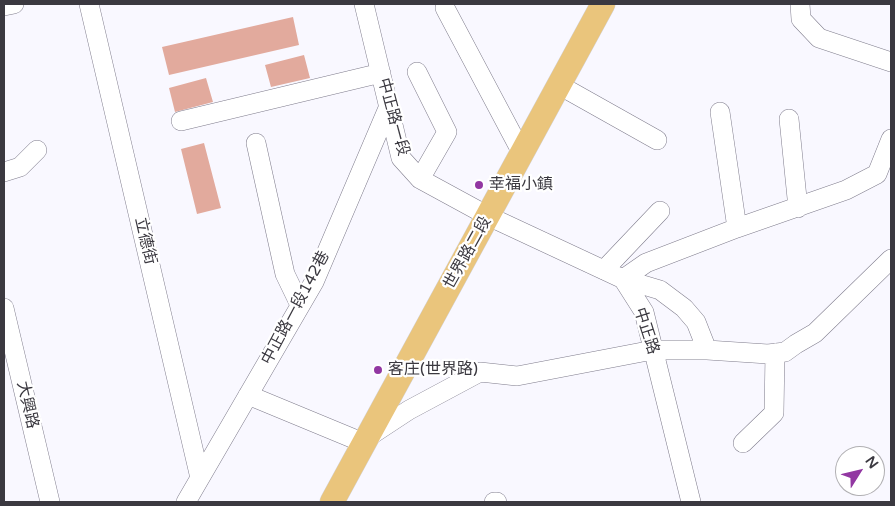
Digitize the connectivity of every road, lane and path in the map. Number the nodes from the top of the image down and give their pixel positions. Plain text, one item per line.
1 (14, 4) edge
2 (89, 4) edge
3 (364, 4) edge
4 (603, 4) edge
5 (800, 4) edge
6 (4, 6) edge
7 (445, 8) dead end
8 (891, 62) edge
9 (417, 72) dead end
10 (381, 73) junction
11 (559, 85) junction
12 (389, 106) junction
13 (720, 112) dead end
14 (789, 118) dead end
15 (180, 122) dead end
16 (891, 139) edge
17 (658, 140) dead end
18 (256, 143) dead end
19 (38, 150) dead end
20 (522, 153) junction
21 (4, 172) edge
22 (420, 178) junction
23 (798, 208) junction
24 (660, 212) dead end
25 (488, 216) junction
26 (737, 228) junction
27 (891, 259) edge
28 (604, 270) junction
29 (623, 279) junction
30 (300, 305) junction
31 (4, 308) edge
32 (653, 350) junction
33 (708, 350) junction
34 (775, 353) junction
35 (248, 395) junction
36 (366, 440) junction
37 (743, 443) dead end
38 (200, 478) junction
39 (50, 502) edge
40 (186, 502) edge
41 (332, 502) edge
42 (691, 502) edge

1 - 6 street
2 - 38 street, 立德街
3 - 10 street, 中正路一段
4 - 11 main road, 世界路二段
5 - 8 street
7 - 20 street
9 - 22 street
10 - 12 street, 中正路一段
10 - 15 street
11 - 17 street
11 - 20 main road, 世界路二段
12 - 22 street, 中正路一段
12 - 30 street, 中正路一段142巷
13 - 26 street
14 - 23 street
16 - 23 street
18 - 30 street
19 - 21 street
20 - 25 main road, 世界路二段
22 - 25 street, 中正路一段
23 - 26 street
24 - 28 street
25 - 28 street
25 - 36 main road, 世界路二段
26 - 29 street
27 - 34 street
28 - 29 street
29 - 32 street, 中正路
29 - 33 street
30 - 35 street, 中正路一段142巷
31 - 39 street, 大興路
32 - 33 street
32 - 36 street
32 - 42 street, 中正路
33 - 34 street
34 - 37 street
35 - 36 street
35 - 38 street, 中正路一段142巷
36 - 41 main road, 世界路二段
38 - 40 street, 中正路一段142巷

